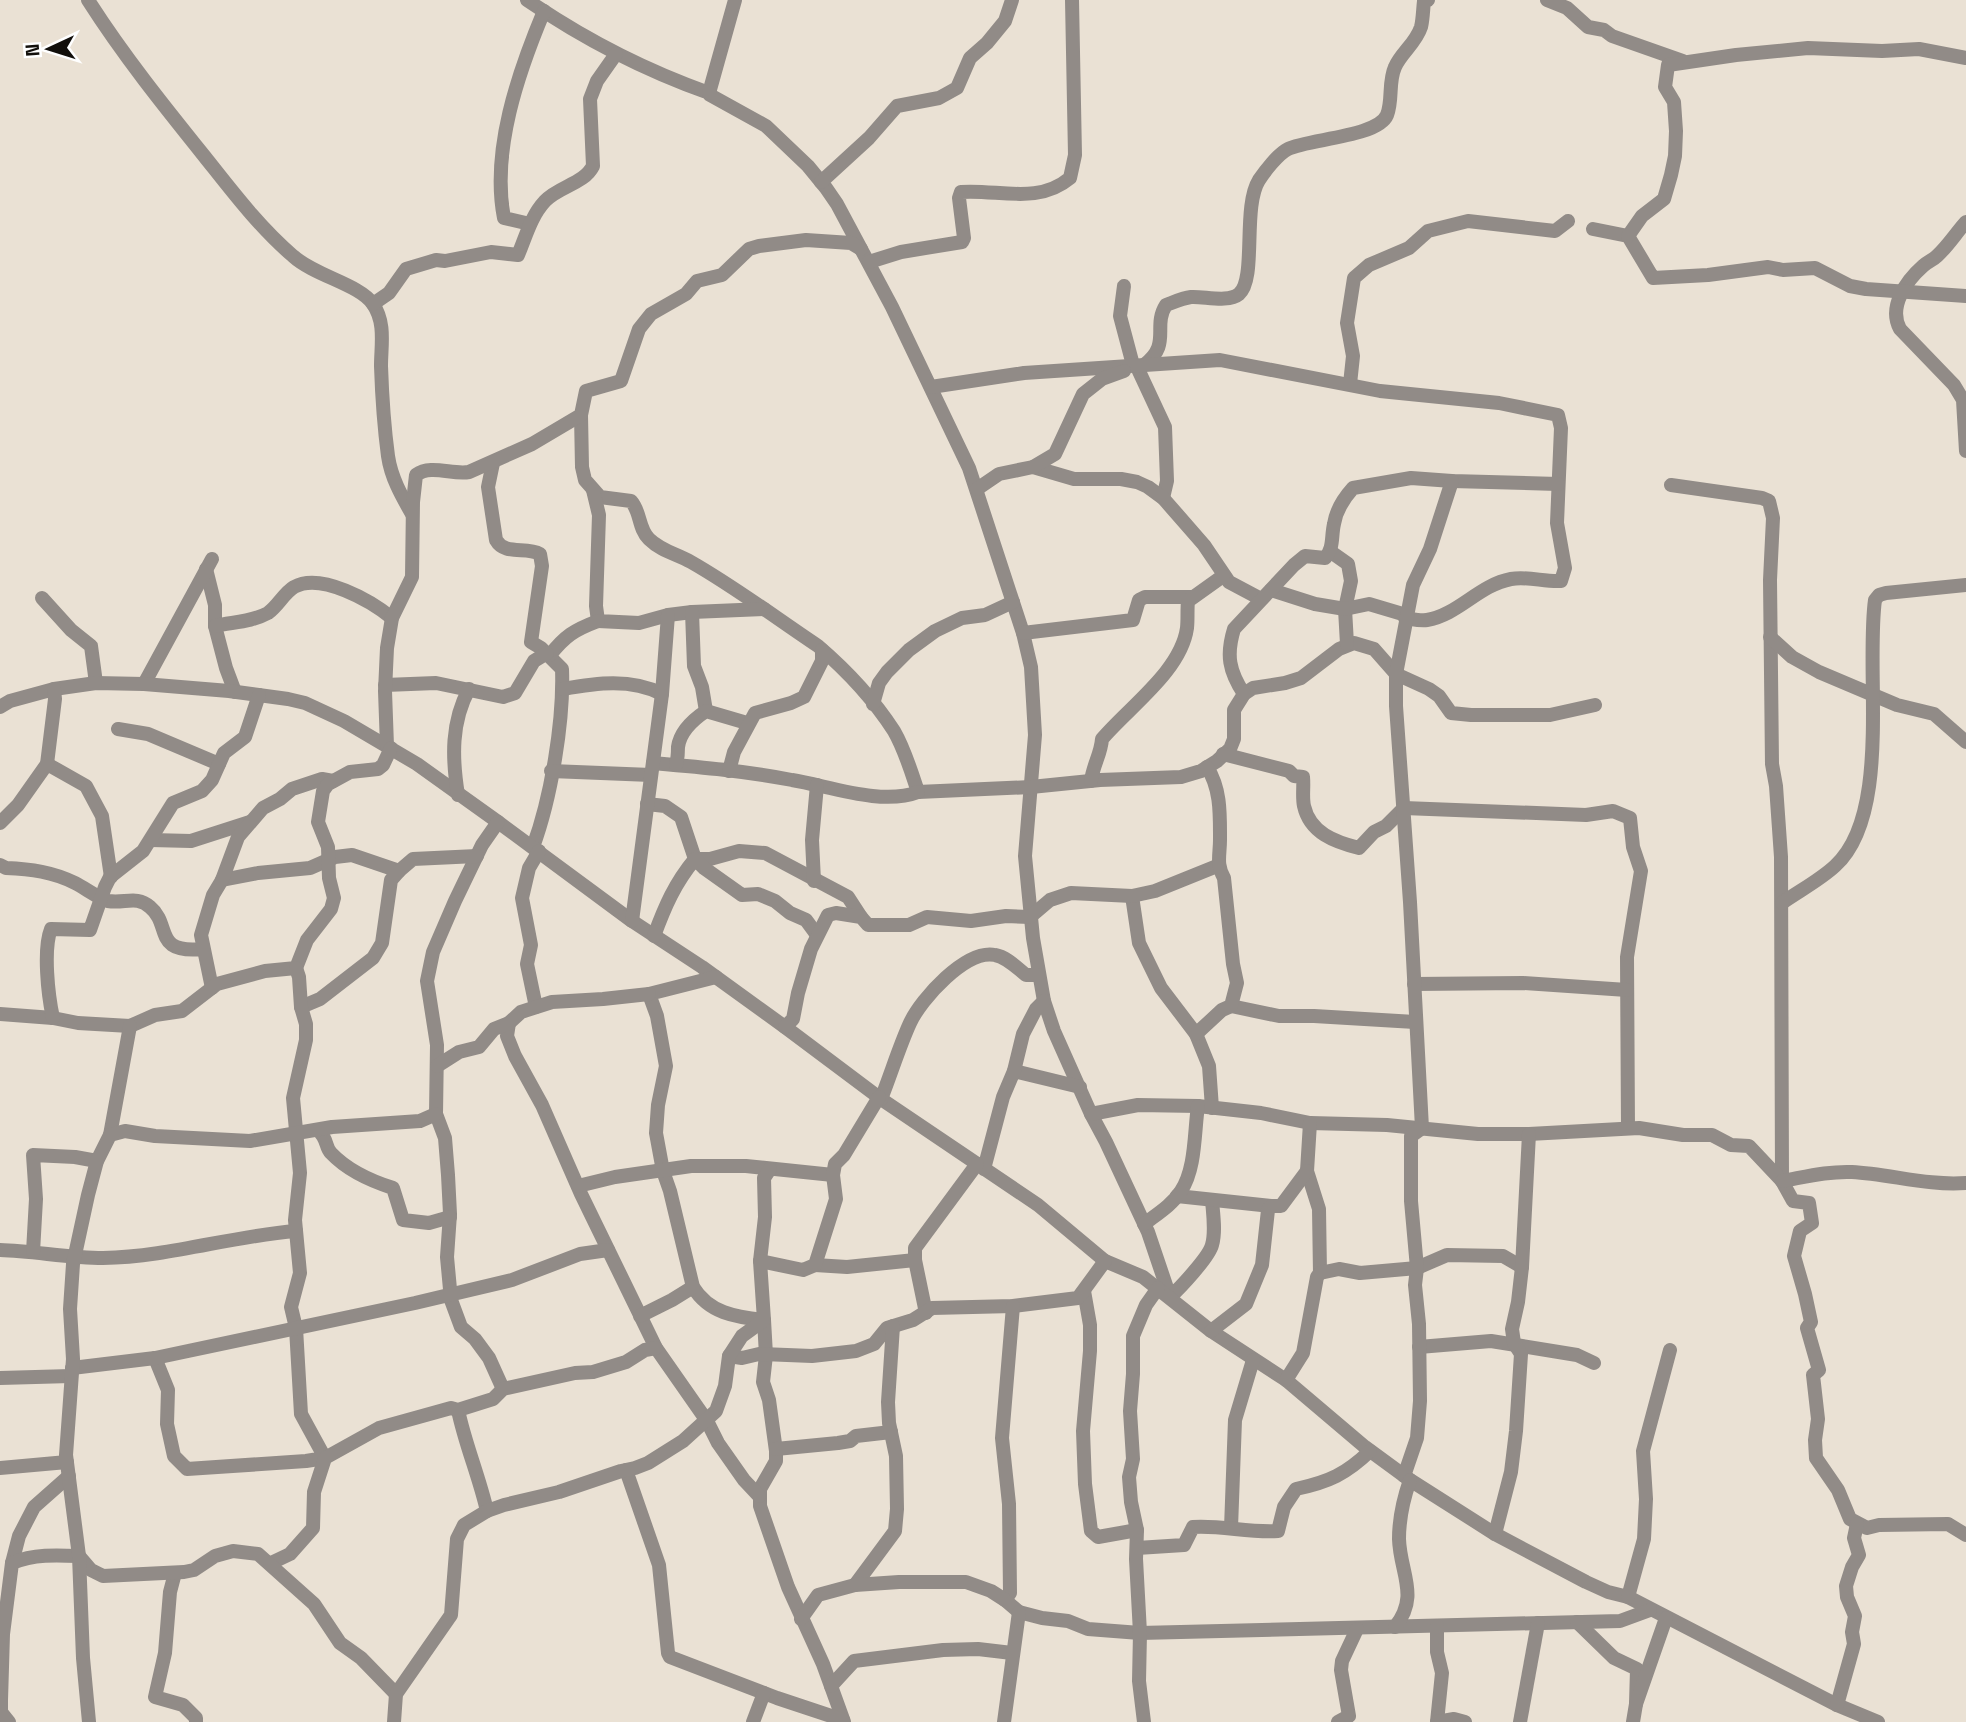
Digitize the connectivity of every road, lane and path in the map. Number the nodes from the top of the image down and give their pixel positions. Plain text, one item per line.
1 (88, 0) edge
2 (527, 0) edge
3 (735, 0) edge
4 (1012, 0) edge
5 (1072, 0) edge
6 (1427, 0) edge
7 (1547, 0) edge
8 (544, 11) junction
9 (616, 54) junction
10 (1966, 58) edge
11 (1688, 62) junction
12 (709, 93) junction
13 (821, 182) junction
14 (1568, 221) dead end
15 (1966, 222) edge
16 (530, 224) junction
17 (1593, 229) dead end
18 (1628, 236) junction
19 (861, 249) junction
20 (869, 262) junction
21 (1124, 286) dead end
22 (1902, 291) junction
23 (1966, 296) edge
24 (373, 304) junction
25 (1139, 365) junction
26 (1350, 384) junction
27 (931, 387) junction
28 (581, 415) junction
29 (1966, 451) edge
30 (493, 463) junction
31 (1032, 467) junction
32 (391, 470) junction
33 (416, 475) junction
34 (1452, 481) junction
35 (1558, 484) junction
36 (591, 485) junction
37 (1671, 485) dead end
38 (977, 489) junction
39 (1163, 498) junction
40 (413, 515) junction
41 (1331, 552) junction
42 (1223, 576) junction
43 (1966, 585) edge
44 (1266, 595) junction
45 (1192, 597) junction
46 (42, 598) dead end
47 (1013, 602) junction
48 (1345, 609) junction
49 (764, 610) junction
50 (692, 612) junction
51 (668, 615) junction
52 (1405, 617) junction
53 (392, 618) junction
54 (598, 621) junction
55 (215, 626) junction
56 (1023, 633) junction
57 (1770, 637) junction
58 (1347, 645) junction
59 (822, 650) junction
60 (549, 654) junction
61 (1396, 674) junction
62 (96, 683) junction
63 (144, 684) junction
64 (385, 685) junction
65 (469, 688) junction
66 (54, 689) junction
67 (563, 689) junction
68 (235, 692) junction
69 (663, 694) junction
70 (1244, 694) junction
71 (259, 695) junction
72 (1872, 695) junction
73 (3, 703) edge
74 (873, 704) junction
75 (1595, 705) dead end
76 (706, 711) junction
77 (747, 723) junction
78 (118, 729) dead end
79 (1966, 742) edge
80 (389, 747) junction
81 (1223, 754) junction
82 (47, 764) junction
83 (219, 764) junction
84 (676, 765) junction
85 (1208, 767) junction
86 (652, 769) junction
87 (551, 771) junction
88 (729, 771) junction
89 (333, 781) junction
90 (1091, 781) junction
91 (817, 785) junction
92 (1031, 787) junction
93 (918, 792) junction
94 (458, 795) junction
95 (648, 804) junction
96 (1404, 808) junction
97 (0, 822) edge
98 (250, 822) junction
99 (498, 822) junction
100 (151, 840) junction
101 (536, 849) junction
102 (477, 856) junction
103 (695, 859) junction
104 (329, 860) junction
105 (0, 865) edge
106 (1217, 866) junction
107 (399, 871) junction
108 (111, 877) junction
109 (222, 880) junction
110 (814, 881) junction
111 (1132, 896) junction
112 (101, 897) junction
113 (1782, 903) junction
114 (861, 917) junction
115 (1030, 917) junction
116 (632, 921) junction
117 (817, 935) junction
118 (654, 936) junction
119 (202, 949) junction
120 (296, 968) junction
121 (1038, 975) junction
122 (716, 977) junction
123 (1414, 984) junction
124 (212, 988) junction
125 (1627, 990) junction
126 (649, 994) junction
127 (1044, 1001) junction
128 (1231, 1006) junction
129 (301, 1007) junction
130 (536, 1007) junction
131 (0, 1014) edge
132 (53, 1018) junction
133 (1415, 1022) junction
134 (509, 1023) junction
135 (130, 1026) junction
136 (785, 1027) junction
137 (1196, 1034) junction
138 (437, 1066) junction
139 (1014, 1071) junction
140 (1080, 1087) junction
141 (880, 1098) junction
142 (1205, 1107) junction
143 (436, 1114) junction
144 (1091, 1114) junction
145 (1310, 1123) junction
146 (1422, 1128) junction
147 (1628, 1128) junction
148 (318, 1130) junction
149 (1529, 1134) junction
150 (110, 1135) junction
151 (295, 1135) junction
152 (97, 1161) junction
153 (981, 1167) junction
154 (770, 1170) junction
155 (663, 1171) junction
156 (1307, 1171) junction
157 (833, 1175) junction
158 (1782, 1181) junction
159 (1966, 1183) edge
160 (578, 1186) junction
161 (1177, 1196) junction
162 (1212, 1200) junction
163 (1271, 1206) junction
164 (450, 1217) junction
165 (1144, 1224) junction
166 (296, 1231) junction
167 (0, 1250) edge
168 (608, 1250) junction
169 (33, 1252) junction
170 (75, 1255) junction
171 (915, 1260) junction
172 (760, 1261) junction
173 (1105, 1261) junction
174 (815, 1265) junction
175 (1522, 1267) junction
176 (1417, 1268) junction
177 (1320, 1273) junction
178 (693, 1287) junction
179 (1158, 1288) junction
180 (1084, 1291) junction
181 (450, 1293) junction
182 (1170, 1297) junction
183 (1013, 1306) junction
184 (926, 1313) junction
185 (640, 1316) junction
186 (764, 1320) junction
187 (893, 1326) junction
188 (296, 1328) junction
189 (1211, 1331) junction
190 (1514, 1343) junction
191 (656, 1348) junction
192 (1419, 1348) junction
193 (1670, 1350) dead end
194 (766, 1355) junction
195 (729, 1356) junction
196 (155, 1358) junction
197 (1253, 1360) junction
198 (1594, 1363) dead end
199 (72, 1372) junction
200 (0, 1378) edge
201 (1286, 1380) junction
202 (503, 1389) junction
203 (458, 1410) junction
204 (707, 1421) junction
205 (891, 1432) junction
206 (776, 1449) junction
207 (1370, 1451) junction
208 (325, 1458) junction
209 (0, 1468) edge
210 (68, 1469) junction
211 (626, 1470) junction
212 (1407, 1478) junction
213 (759, 1496) junction
214 (487, 1511) junction
215 (1857, 1524) junction
216 (1231, 1528) junction
217 (1137, 1530) junction
218 (1496, 1534) junction
219 (1966, 1535) edge
220 (1136, 1548) junction
221 (79, 1556) junction
222 (12, 1563) junction
223 (271, 1563) junction
224 (175, 1573) junction
225 (855, 1585) junction
226 (1628, 1597) junction
227 (1005, 1600) junction
228 (3, 1604) edge
229 (1650, 1610) junction
230 (1019, 1612) junction
231 (1666, 1618) junction
232 (801, 1619) junction
233 (1577, 1622) junction
234 (1538, 1623) junction
235 (1437, 1626) junction
236 (1395, 1627) junction
237 (1357, 1629) junction
238 (1140, 1633) junction
239 (1013, 1653) junction
240 (831, 1686) junction
241 (764, 1693) junction
242 (396, 1694) junction
243 (1636, 1704) junction
244 (1837, 1705) junction
245 (844, 1721) edge
246 (7, 1722) edge
247 (89, 1722) edge
248 (196, 1722) edge
249 (394, 1722) edge
250 (753, 1722) edge
251 (1004, 1722) edge
252 (1144, 1722) edge
253 (1338, 1722) edge
254 (1437, 1722) edge
255 (1465, 1722) edge
256 (1520, 1722) edge
257 (1633, 1722) edge
258 (1878, 1722) edge

1 - 24 street
2 - 8 street
3 - 12 street
4 - 13 street
5 - 20 street
6 - 25 street
7 - 11 street
8 - 9 street
8 - 16 street
9 - 12 street
9 - 16 street
10 - 11 street
11 - 18 street
12 - 13 street
13 - 19 street
14 - 26 street
15 - 22 street
16 - 24 street
17 - 18 street
18 - 22 street
19 - 20 street
19 - 28 street
20 - 27 street
21 - 25 street
22 - 23 street
22 - 29 street
24 - 32 street
25 - 26 street
25 - 27 street
25 - 31 street
25 - 39 street
26 - 35 street
27 - 38 street
28 - 30 street
28 - 36 street
30 - 33 street
30 - 60 street
31 - 38 street
31 - 39 street
32 - 33 street
32 - 40 street
33 - 40 street
34 - 35 street
34 - 41 street
34 - 52 street
35 - 52 street
36 - 49 street
36 - 54 street
37 - 57 street
38 - 47 street
39 - 42 street
40 - 53 street
41 - 44 street
41 - 48 street
42 - 44 street
42 - 45 street
43 - 72 street
44 - 48 street
44 - 70 street
45 - 56 street
45 - 90 street
46 - 62 street
47 - 56 street
47 - 74 street
48 - 52 street
48 - 58 street
49 - 50 street
49 - 59 street
50 - 51 street
50 - 76 street
51 - 54 street
51 - 69 street
52 - 61 street
53 - 55 street
53 - 64 street
54 - 60 street
55 - 63 street
55 - 68 street
56 - 92 street
57 - 72 street
57 - 113 street
58 - 61 street
58 - 70 street
59 - 74 street
59 - 77 street
60 - 65 street
60 - 67 street
61 - 75 street
61 - 96 street
62 - 63 street
62 - 66 street
63 - 68 street
64 - 65 street
64 - 80 street
65 - 94 street
66 - 73 street
66 - 82 street
67 - 69 street
67 - 87 street
68 - 71 street
69 - 86 street
70 - 81 street
71 - 80 street
71 - 83 street
72 - 79 street
72 - 113 street
74 - 93 street
76 - 77 street
76 - 84 street
77 - 88 street
78 - 83 street
80 - 89 street
80 - 94 street
81 - 85 street
81 - 96 street
82 - 97 street
82 - 108 street
83 - 100 street
84 - 86 street
84 - 88 street
85 - 90 street
85 - 106 street
86 - 87 street
86 - 95 street
87 - 101 street
88 - 91 street
89 - 98 street
89 - 104 street
90 - 92 street
91 - 93 street
91 - 110 street
92 - 93 street
92 - 115 street
94 - 99 street
95 - 103 street
95 - 116 street
96 - 123 street
96 - 125 street
98 - 100 street
98 - 109 street
99 - 101 street
99 - 102 street
100 - 108 street
101 - 116 street
101 - 130 street
102 - 107 street
102 - 138 street
103 - 110 street
103 - 117 street
103 - 118 street
104 - 107 street
104 - 109 street
104 - 120 street
105 - 112 street
106 - 111 street
106 - 128 street
107 - 129 street
108 - 112 street
109 - 119 street
110 - 114 street
111 - 115 street
111 - 137 street
112 - 119 street
112 - 132 street
113 - 158 street
114 - 115 street
114 - 117 street
115 - 121 street
116 - 118 street
117 - 136 street
118 - 122 street
119 - 124 street
120 - 124 street
120 - 129 street
121 - 127 street
121 - 141 street
122 - 126 street
122 - 136 street
123 - 125 street
123 - 133 street
124 - 135 street
125 - 147 street
126 - 130 street
126 - 155 street
127 - 139 street
127 - 140 street
128 - 133 street
128 - 137 street
129 - 151 street
130 - 134 street
131 - 132 street
132 - 135 street
133 - 146 street
134 - 138 street
134 - 160 street
135 - 150 street
136 - 141 street
137 - 142 street
138 - 143 street
139 - 140 street
139 - 153 street
140 - 144 street
141 - 153 street
141 - 157 street
142 - 144 street
142 - 145 street
142 - 161 street
143 - 148 street
143 - 164 street
144 - 165 street
145 - 146 street
145 - 156 street
146 - 149 street
146 - 176 street
147 - 149 street
147 - 158 street
148 - 151 street
148 - 164 street
149 - 175 street
150 - 151 street
150 - 152 street
151 - 166 street
152 - 169 street
152 - 170 street
153 - 171 street
153 - 173 street
154 - 155 street
154 - 157 street
154 - 172 street
155 - 160 street
155 - 178 street
156 - 163 street
156 - 177 street
157 - 174 street
158 - 159 street
158 - 215 street
160 - 168 street
161 - 162 street
161 - 165 street
162 - 163 street
162 - 182 street
163 - 189 street
164 - 181 street
165 - 182 street
166 - 170 street
166 - 188 street
167 - 169 street
168 - 181 street
168 - 185 street
169 - 170 street
170 - 199 street
171 - 174 street
171 - 184 street
172 - 174 street
172 - 186 street
173 - 179 street
173 - 180 street
175 - 176 street
175 - 190 street
176 - 177 street
176 - 192 street
177 - 201 street
178 - 185 street
178 - 186 street
179 - 182 street
179 - 217 street
180 - 183 street
180 - 217 street
181 - 188 street
181 - 202 street
182 - 189 street
183 - 184 street
183 - 227 street
184 - 187 street
185 - 191 street
186 - 194 street
186 - 195 street
187 - 194 street
187 - 205 street
188 - 196 street
188 - 208 street
189 - 197 street
190 - 192 street
190 - 198 street
190 - 218 street
191 - 202 street
191 - 204 street
192 - 212 street
193 - 226 street
194 - 195 street
194 - 206 street
195 - 204 street
196 - 199 street
196 - 208 street
197 - 201 street
197 - 216 street
199 - 200 street
199 - 210 street
201 - 207 street
202 - 203 street
203 - 208 street
203 - 214 street
204 - 211 street
204 - 213 street
205 - 206 street
205 - 225 street
206 - 213 street
207 - 212 street
207 - 216 street
208 - 223 street
209 - 210 street
210 - 221 street
210 - 222 street
211 - 214 street
211 - 241 street
212 - 218 street
212 - 236 street
213 - 232 street
214 - 242 street
215 - 219 street
215 - 244 street
216 - 220 street
217 - 220 street
218 - 226 street
220 - 238 street
221 - 222 street
221 - 224 street
221 - 247 street
222 - 228 street
223 - 224 street
223 - 242 street
224 - 248 street
225 - 227 street
225 - 232 street
226 - 229 street
227 - 230 street
228 - 246 street
229 - 231 street
229 - 233 street
230 - 238 street
230 - 239 street
231 - 243 street
231 - 244 street
232 - 240 street
233 - 234 street
233 - 243 street
234 - 235 street
234 - 256 street
235 - 236 street
235 - 254 street
236 - 237 street
237 - 238 street
237 - 253 street
238 - 252 street
239 - 240 street
239 - 251 street
240 - 245 street
241 - 245 street
241 - 250 street
242 - 249 street
243 - 257 street
244 - 258 street
254 - 255 street

